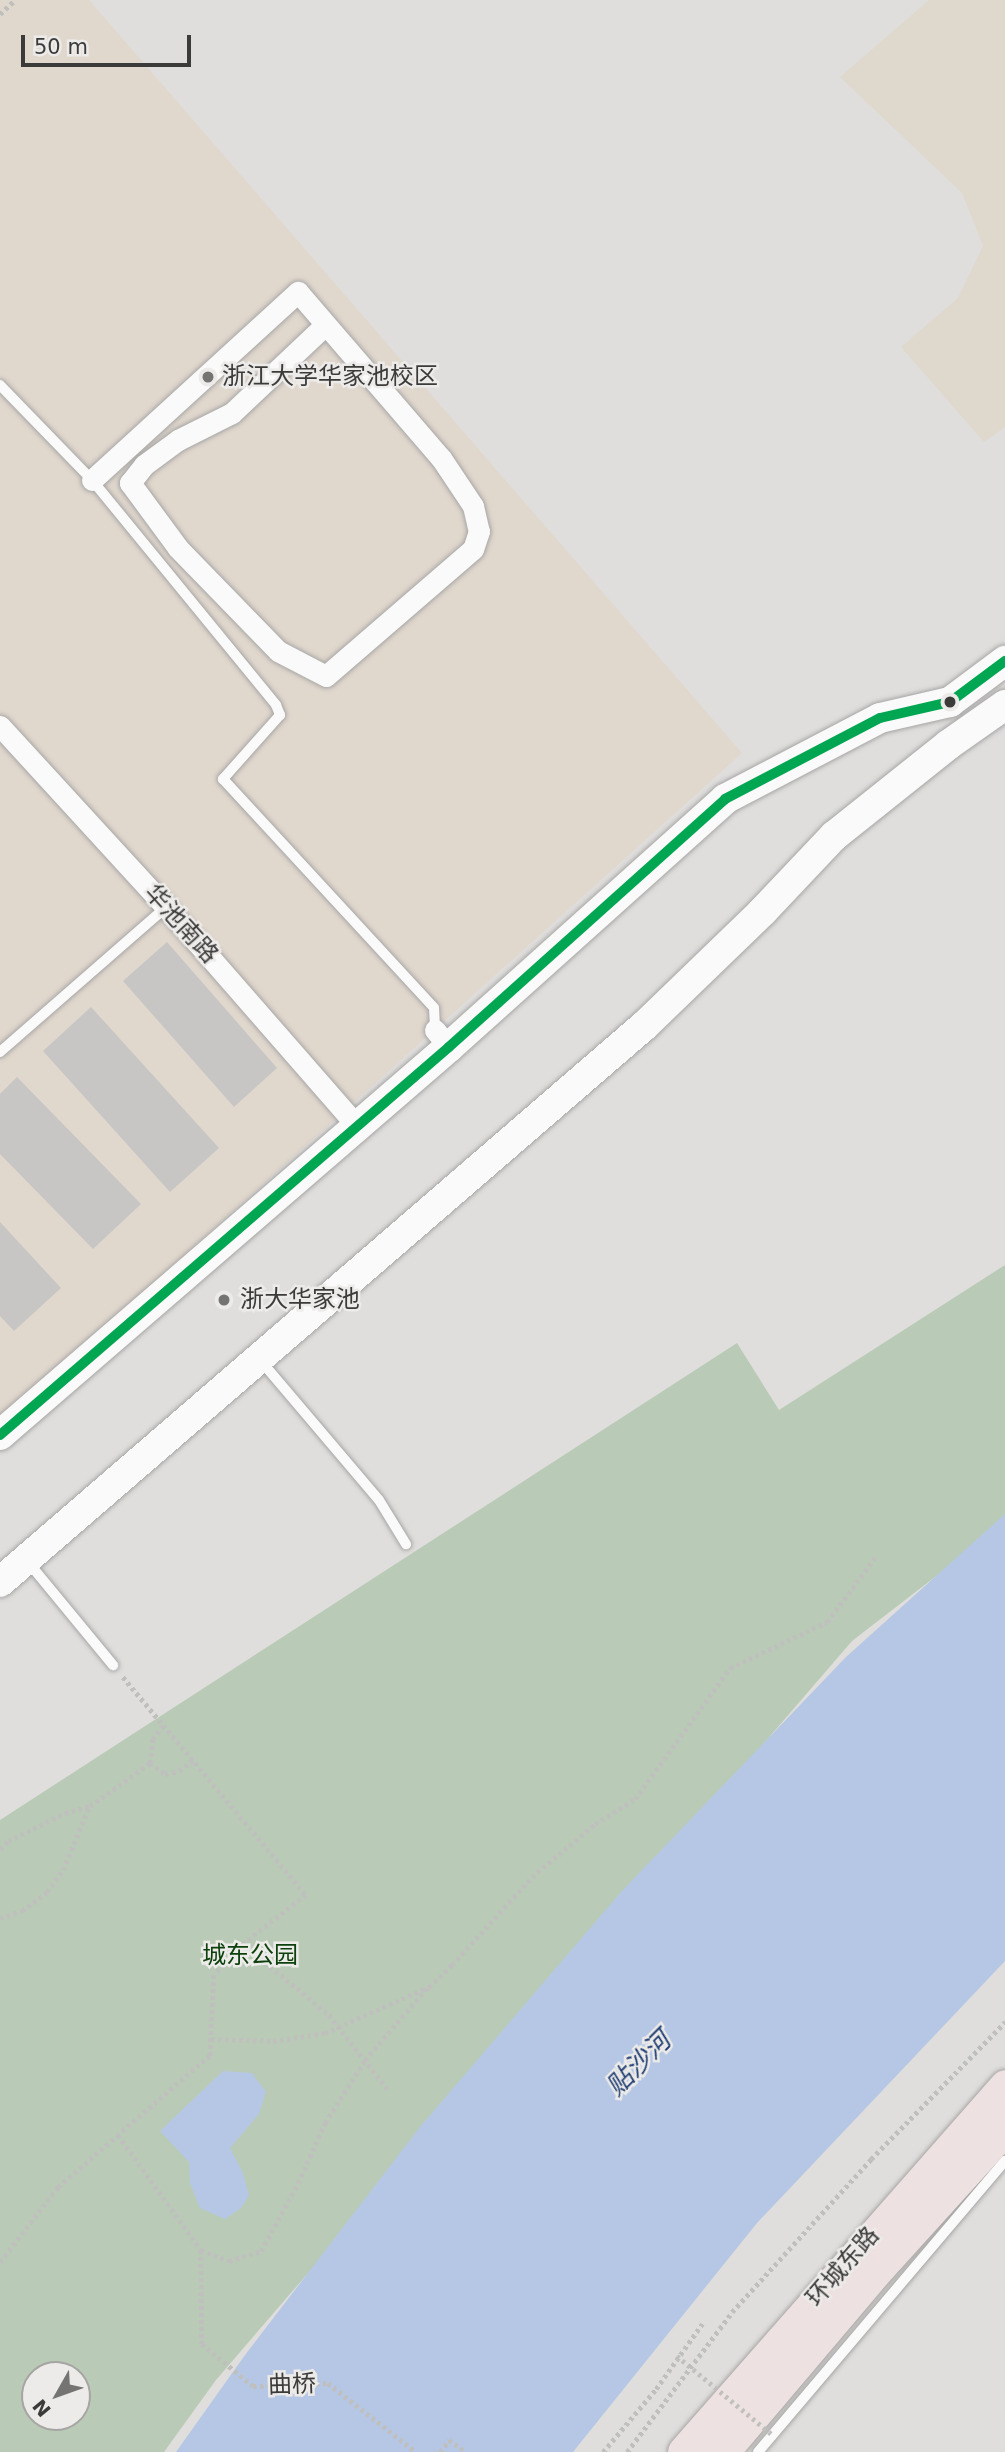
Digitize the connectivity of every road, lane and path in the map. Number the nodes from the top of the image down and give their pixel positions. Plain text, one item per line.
1 (15, 0) edge
2 (0, 14) edge
3 (326, 325) junction
4 (0, 385) edge
5 (92, 480) junction
6 (1005, 660) edge
7 (1005, 705) edge
8 (0, 726) edge
9 (166, 907) junction
10 (442, 1039) junction
11 (0, 1052) edge
12 (357, 1126) junction
13 (259, 1359) junction
14 (0, 1435) edge
15 (406, 1544) dead end
16 (877, 1555) dead end
17 (26, 1560) junction
18 (0, 1582) edge
19 (113, 1665) joint
20 (164, 1726) junction
21 (193, 1760) junction
22 (150, 1763) junction
23 (90, 1806) junction
24 (0, 1849) edge
25 (0, 1917) edge
26 (243, 1944) junction
27 (429, 1987) junction
28 (1005, 2022) edge
29 (338, 2026) junction
30 (211, 2039) junction
31 (365, 2060) junction
32 (1005, 2086) edge
33 (388, 2091) dead end
34 (1005, 2128) edge
35 (118, 2136) junction
36 (1005, 2161) edge
37 (201, 2250) junction
38 (0, 2262) edge
39 (702, 2324) dead end
40 (677, 2356) junction
41 (774, 2435) dead end
42 (416, 2452) edge
43 (440, 2452) edge
44 (466, 2452) edge
45 (603, 2452) edge
46 (627, 2452) edge
47 (684, 2452) edge
48 (722, 2452) edge
49 (758, 2452) edge

1 - 2 path
3 - 3 street
3 - 5 street
4 - 5 lane
5 - 10 lane
6 - 10 main road
7 - 13 main road
8 - 9 street, 华池南路
9 - 11 lane
9 - 12 street, 华池南路
10 - 12 main road
12 - 14 main road
13 - 15 lane
13 - 17 main road
16 - 27 path
17 - 18 main road
17 - 19 lane
19 - 20 path
20 - 21 path
20 - 22 path
21 - 22 path
21 - 26 path
22 - 23 path
23 - 24 path
23 - 25 path
26 - 29 path
26 - 30 path
27 - 29 path
27 - 31 path
28 - 46 path
29 - 30 path
29 - 31 path
30 - 35 path
31 - 33 path
31 - 37 path
32 - 47 main road, 环城东路
34 - 48 main road, 环城东路
35 - 37 path
35 - 38 path
36 - 49 lane
37 - 42 path, 曲桥
39 - 40 path
40 - 41 path, bridge
40 - 45 path
43 - 44 path

